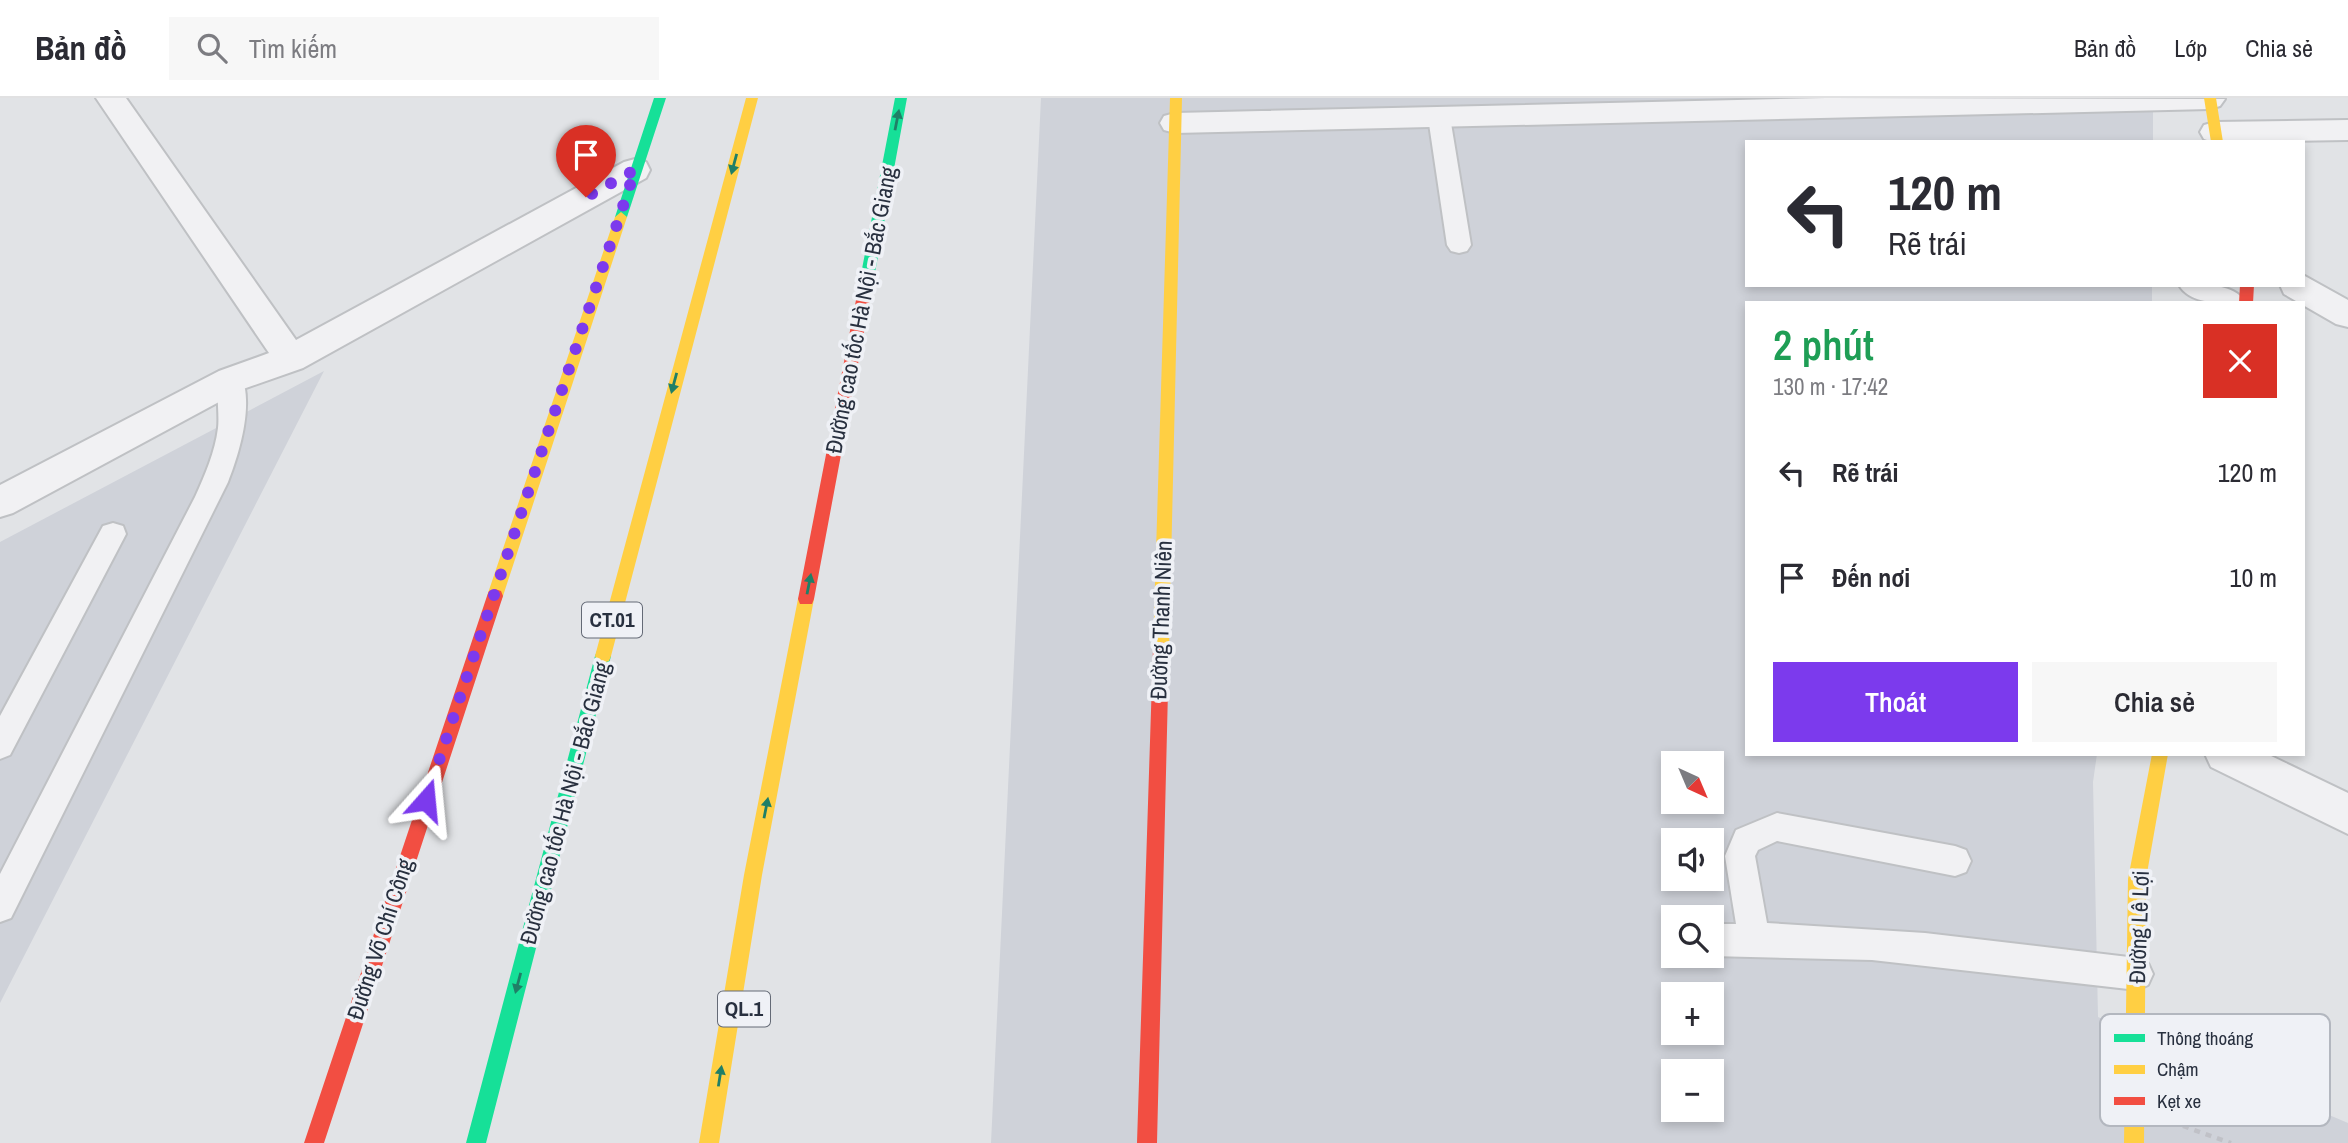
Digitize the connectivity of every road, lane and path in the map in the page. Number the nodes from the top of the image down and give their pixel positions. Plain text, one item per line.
1 (111, 98) edge
2 (660, 98) edge
3 (752, 98) edge
4 (901, 98) edge
5 (2210, 99) edge
6 (2040, 101) edge
7 (1858, 103) edge
8 (1175, 110) edge
9 (1439, 117) junction
10 (2348, 130) edge
11 (2216, 137) edge
12 (635, 170) junction
13 (1460, 245) dead end
14 (2196, 287) edge
15 (2299, 287) edge
16 (2229, 301) edge
17 (2348, 315) edge
18 (291, 359) junction
19 (231, 380) junction
20 (0, 502) edge
21 (113, 534) dead end
22 (0, 745) edge
23 (2160, 756) edge
24 (2229, 756) edge
25 (2348, 814) edge
26 (1955, 861) dead end
27 (753, 875) junction
28 (1, 902) edge
29 (1755, 938) junction
30 (1724, 939) edge
31 (2137, 974) junction
32 (2136, 1014) edge
33 (743, 1036) dead end
34 (314, 1143) edge
35 (476, 1143) edge
36 (709, 1143) edge
37 (1147, 1143) edge

1 - 18 street
2 - 12 main road, Đường Võ Chí Công
3 -> 35 main road, Đường cao tốc Hà Nội - Bắc Giang / CT.01
27 -> 4 main road, Đường cao tốc Hà Nội - Bắc Giang
5 - 6 street
5 - 11 main road
6 - 7 street
7 - 9 street
8 - 9 street
8 - 37 main road, Đường Thanh Niên
9 - 13 lane
10 - 11 street
12 - 18 street
12 - 34 main road, Đường Võ Chí Công
14 - 16 lane
15 - 17 street
18 - 19 street
19 - 20 street
19 - 28 lane
21 - 22 lane
23 - 31 main road, Đường Lê Lợi
24 - 25 street
26 - 29 lane
27 - 33 main road, QL.1
36 -> 27 main road, Đường cao tốc Hà Nội - Bắc Giang
29 - 30 lane
29 - 31 lane
31 - 32 main road, Đường Lê Lợi

